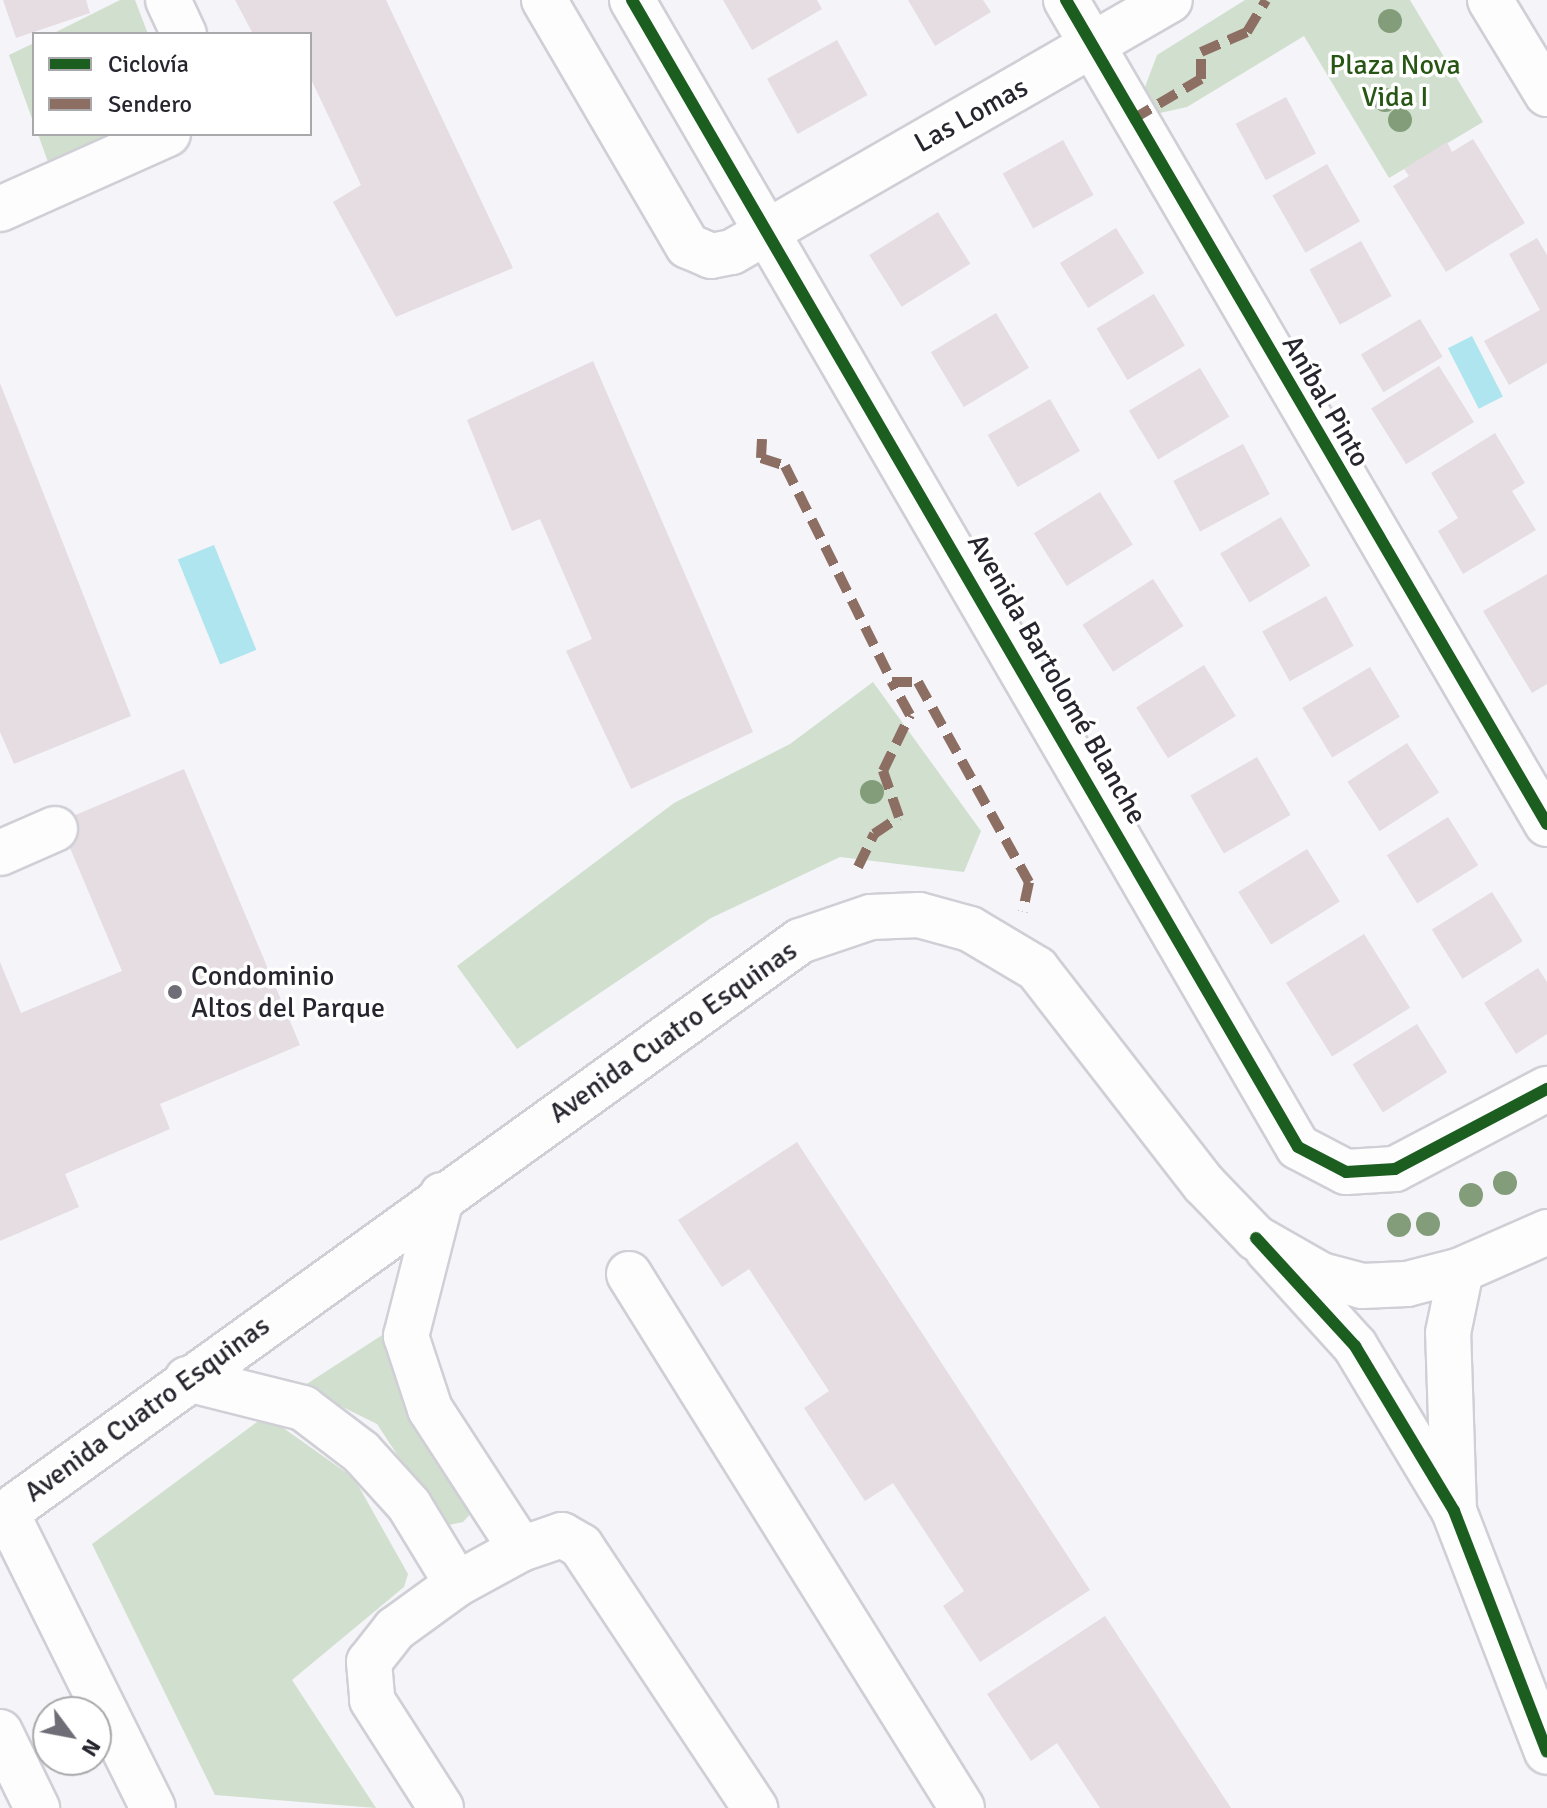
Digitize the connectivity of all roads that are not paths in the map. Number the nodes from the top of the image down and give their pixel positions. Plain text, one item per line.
1 (168, 0) edge
2 (544, 0) edge
3 (632, 0) edge
4 (1066, 0) edge
5 (1170, 0) edge
6 (1490, 0) edge
7 (183, 32) edge
8 (1092, 47) junction
9 (1547, 94) edge
10 (164, 136) edge
11 (0, 209) edge
12 (771, 228) junction
13 (1547, 824) edge
14 (55, 829) dead end
15 (0, 853) edge
16 (1547, 1089) edge
17 (442, 1195) junction
18 (1547, 1232) edge
19 (1256, 1238) junction
20 (1461, 1270) junction
21 (629, 1274) dead end
22 (187, 1379) junction
23 (2, 1508) edge
24 (1454, 1511) junction
25 (521, 1549) junction
26 (457, 1584) junction
27 (0, 1732) edge
28 (1547, 1752) edge
29 (160, 1805) edge
30 (37, 1808) edge
31 (441, 1808) edge
32 (755, 1808) edge
33 (962, 1808) edge

1 - 7 street
2 - 12 street
3 - 12 street, Avenida Bartolomé Blanche
4 - 8 street, Aníbal Pinto
5 - 8 street, Las Lomas
6 - 9 street
8 - 12 street, Las Lomas
8 - 13 street, Aníbal Pinto
10 - 11 street
12 - 16 street, Avenida Bartolomé Blanche
14 - 15 street
17 - 19 street, Avenida Cuatro Esquinas
17 - 22 street, Avenida Cuatro Esquinas
17 - 25 street
18 - 20 street, Avenida Cuatro Esquinas
19 - 20 street, Avenida Cuatro Esquinas
19 - 24 street
20 - 24 street
21 - 33 street
22 - 23 street, Avenida Cuatro Esquinas
22 - 26 street
23 - 29 street
24 - 28 street
25 - 26 street
25 - 32 street
26 - 31 street
27 - 30 street

